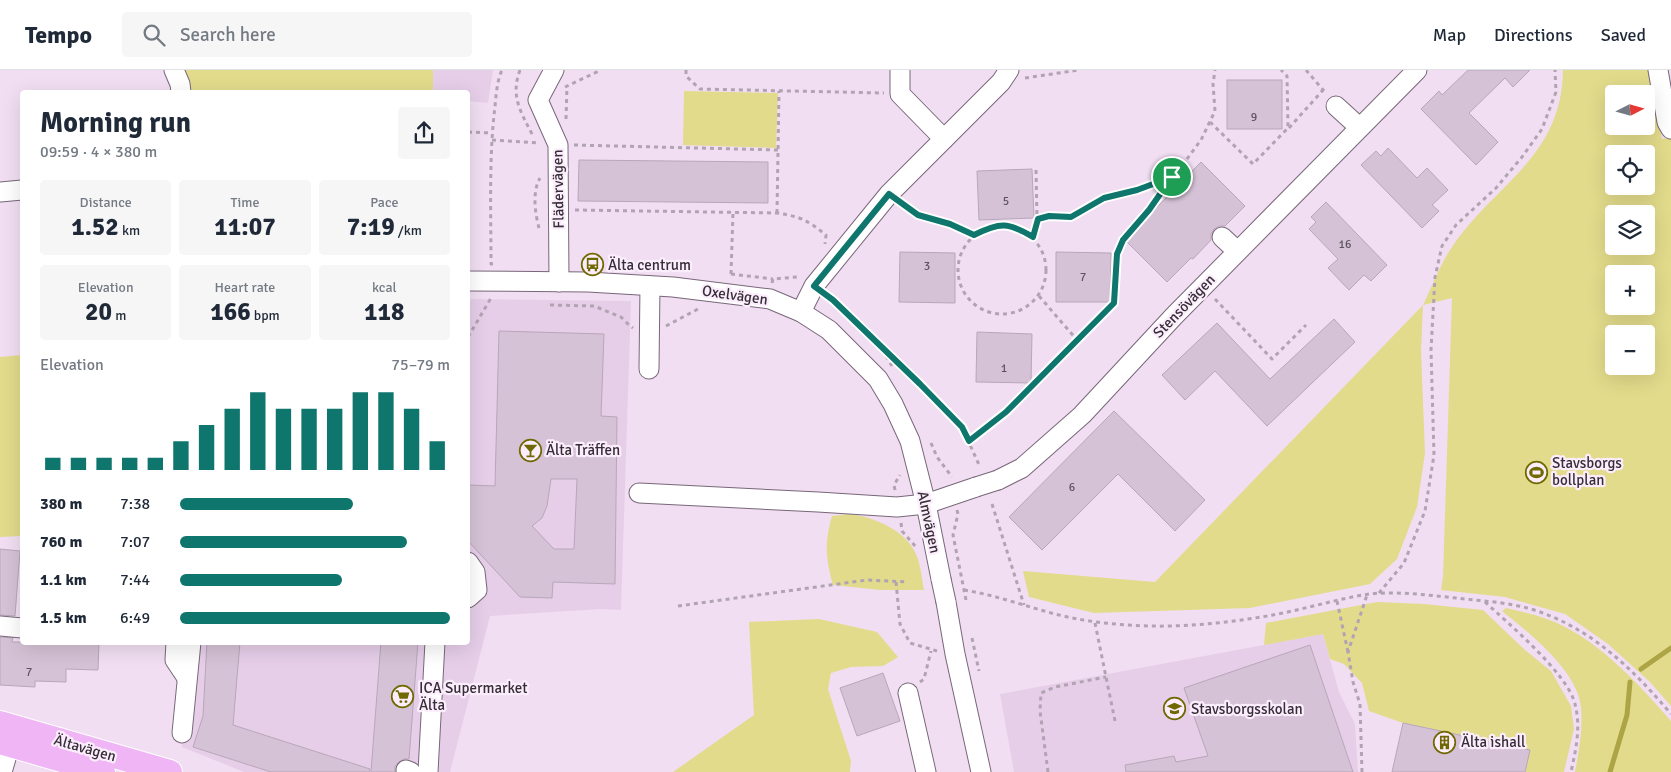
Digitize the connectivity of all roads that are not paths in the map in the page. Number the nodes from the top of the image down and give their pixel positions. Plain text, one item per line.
1 (174, 70) edge
2 (554, 70) edge
3 (900, 70) edge
4 (1417, 70) edge
5 (1658, 70) edge
6 (1005, 76) edge
7 (180, 90) edge
8 (1336, 106) road end
9 (1360, 127) junction
10 (1671, 129) edge
11 (944, 139) junction
12 (20, 190) edge
13 (0, 192) edge
14 (1222, 236) dead end
15 (1237, 251) junction
16 (470, 281) edge
17 (559, 282) junction
18 (650, 286) junction
19 (800, 312) junction
20 (649, 369) dead end
21 (639, 493) dead end
22 (926, 504) junction
23 (470, 565) edge
24 (470, 596) edge
25 (0, 626) edge
26 (20, 628) edge
27 (176, 645) edge
28 (191, 645) edge
29 (435, 645) edge
30 (188, 678) junction
31 (908, 693) road end
32 (182, 733) dead end
33 (6, 734) edge
34 (2, 772) edge
35 (103, 772) edge
36 (170, 772) edge
37 (428, 772) edge
38 (926, 772) edge
39 (981, 772) edge

1 - 7 street
2 - 17 street, Flädervägen
3 - 11 street
4 - 9 street, Stensövägen
5 - 10 street
6 - 11 street
8 - 9 street
9 - 15 street, Stensövägen
11 - 19 street
12 - 13 street
14 - 15 street
15 - 22 street, Stensövägen, bridge
16 - 17 street, Oxelvägen
17 - 18 street, Oxelvägen
18 - 19 street, Oxelvägen
18 - 20 street
19 - 22 street, Almvägen
21 - 22 street, Stensövägen
22 - 39 street, Almvägen, bridge
23 - 24 street
25 - 26 street
27 - 30 street
28 - 30 street
29 - 37 street
30 - 32 street
31 - 38 street
33 - 34 street
33 - 35 main road, Ältavägen
33 - 36 main road, Ältavägen

